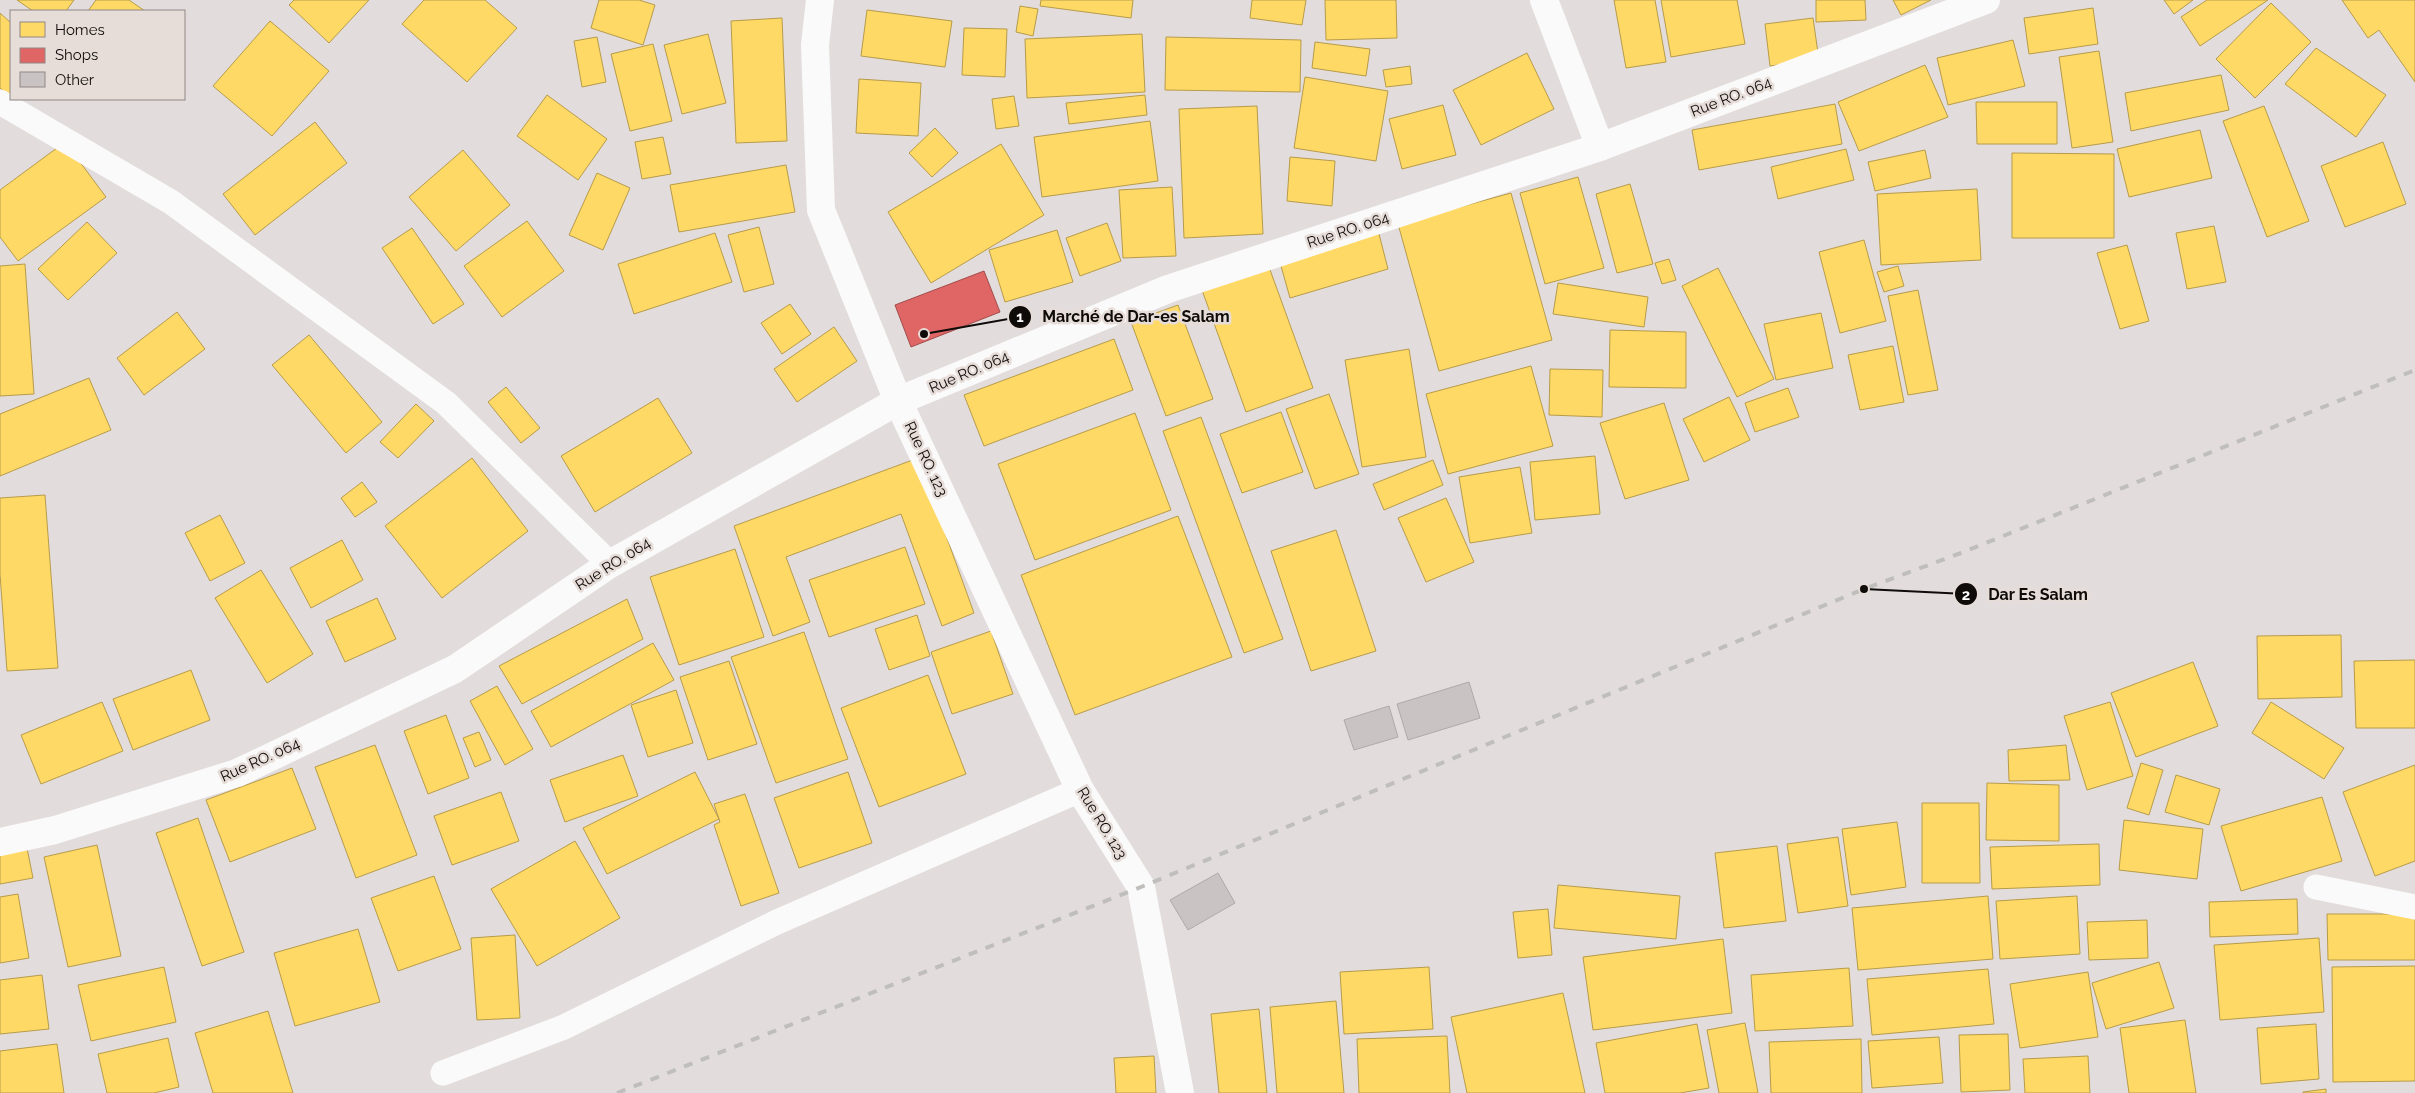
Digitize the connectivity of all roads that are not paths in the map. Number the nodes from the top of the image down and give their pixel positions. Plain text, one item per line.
1 (820, 0) edge
2 (1544, 0) edge
3 (1986, 0) edge
4 (0, 102) edge
5 (1600, 147) junction
6 (898, 401) junction
7 (610, 564) junction
8 (1080, 790) junction
9 (0, 842) edge
10 (2316, 887) dead end
11 (2415, 907) edge
12 (443, 1073) dead end
13 (1180, 1093) edge

1 - 6 street, Rue RO. 123
2 - 5 street
3 - 5 street, Rue RO. 064
4 - 7 lane
5 - 6 street, Rue RO. 064
6 - 7 street, Rue RO. 064
6 - 8 street, Rue RO. 123
7 - 9 street, Rue RO. 064
8 - 12 lane
8 - 13 street, Rue RO. 123
10 - 11 lane

